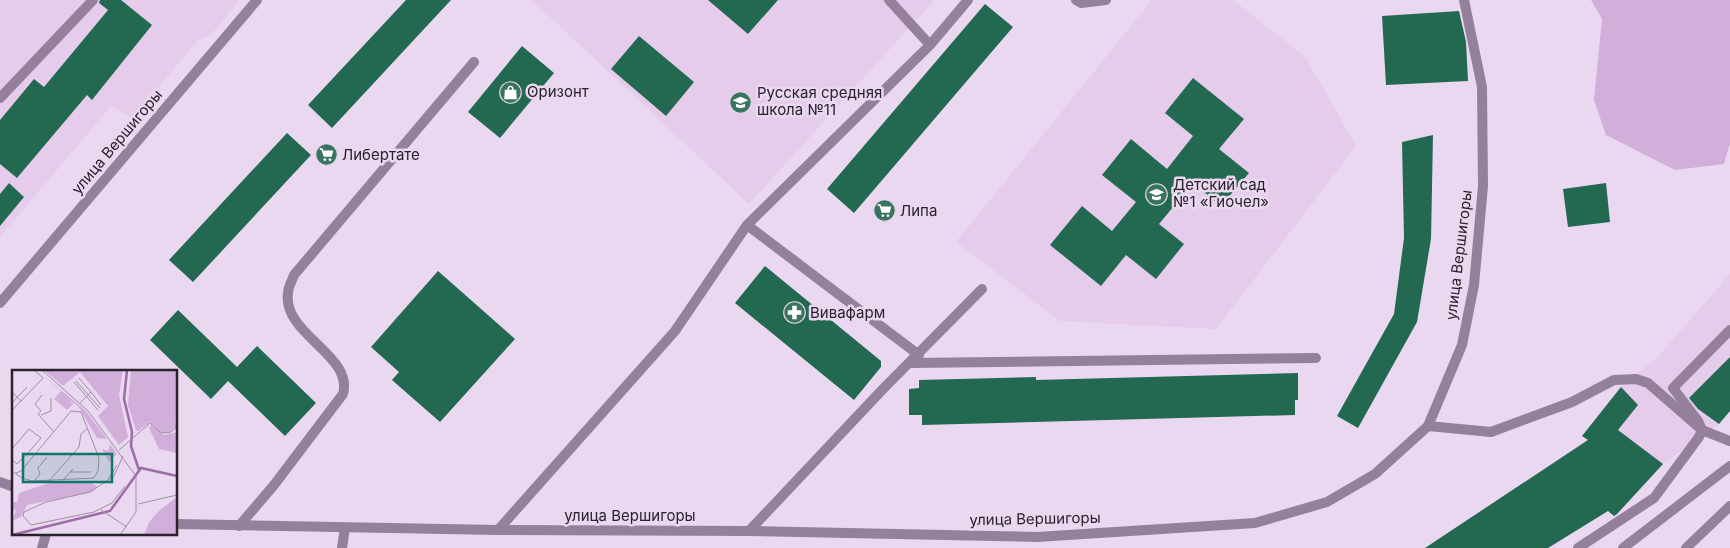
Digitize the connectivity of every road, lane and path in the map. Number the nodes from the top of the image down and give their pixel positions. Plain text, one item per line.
1 (93, 0) edge
2 (257, 0) edge
3 (889, 0) edge
4 (968, 0) edge
5 (1076, 0) edge
6 (1106, 0) edge
7 (1464, 0) edge
8 (930, 45) junction
9 (474, 62) dead end
10 (0, 98) edge
11 (747, 226) junction
12 (982, 290) dead end
13 (0, 303) edge
14 (1730, 330) edge
15 (919, 354) junction
16 (1316, 358) dead end
17 (911, 363) junction
18 (1428, 426) junction
19 (1702, 430) junction
20 (1730, 442) edge
21 (1730, 466) edge
22 (0, 482) edge
23 (12, 486) edge
24 (1730, 506) edge
25 (178, 524) edge
26 (239, 526) junction
27 (345, 528) junction
28 (498, 530) junction
29 (749, 531) junction
30 (342, 548) edge
31 (1578, 548) edge
32 (1623, 548) edge
33 (1686, 548) edge

1 - 10 street
2 - 13 street, улица Вершигоры
3 - 8 street
4 - 8 street
5 - 6 street
7 - 18 street, улица Вершигоры
8 - 11 street
9 - 26 street
11 - 15 street
11 - 28 street
12 - 15 street
14 - 19 street
15 - 17 street
16 - 17 street
17 - 29 street
18 - 19 street
18 - 29 street, улица Вершигоры
19 - 20 street
19 - 31 street
21 - 32 street
22 - 23 street
24 - 33 street
25 - 26 street, улица Вершигоры
26 - 27 street, улица Вершигоры
27 - 28 street, улица Вершигоры
27 - 30 street
28 - 29 street, улица Вершигоры

